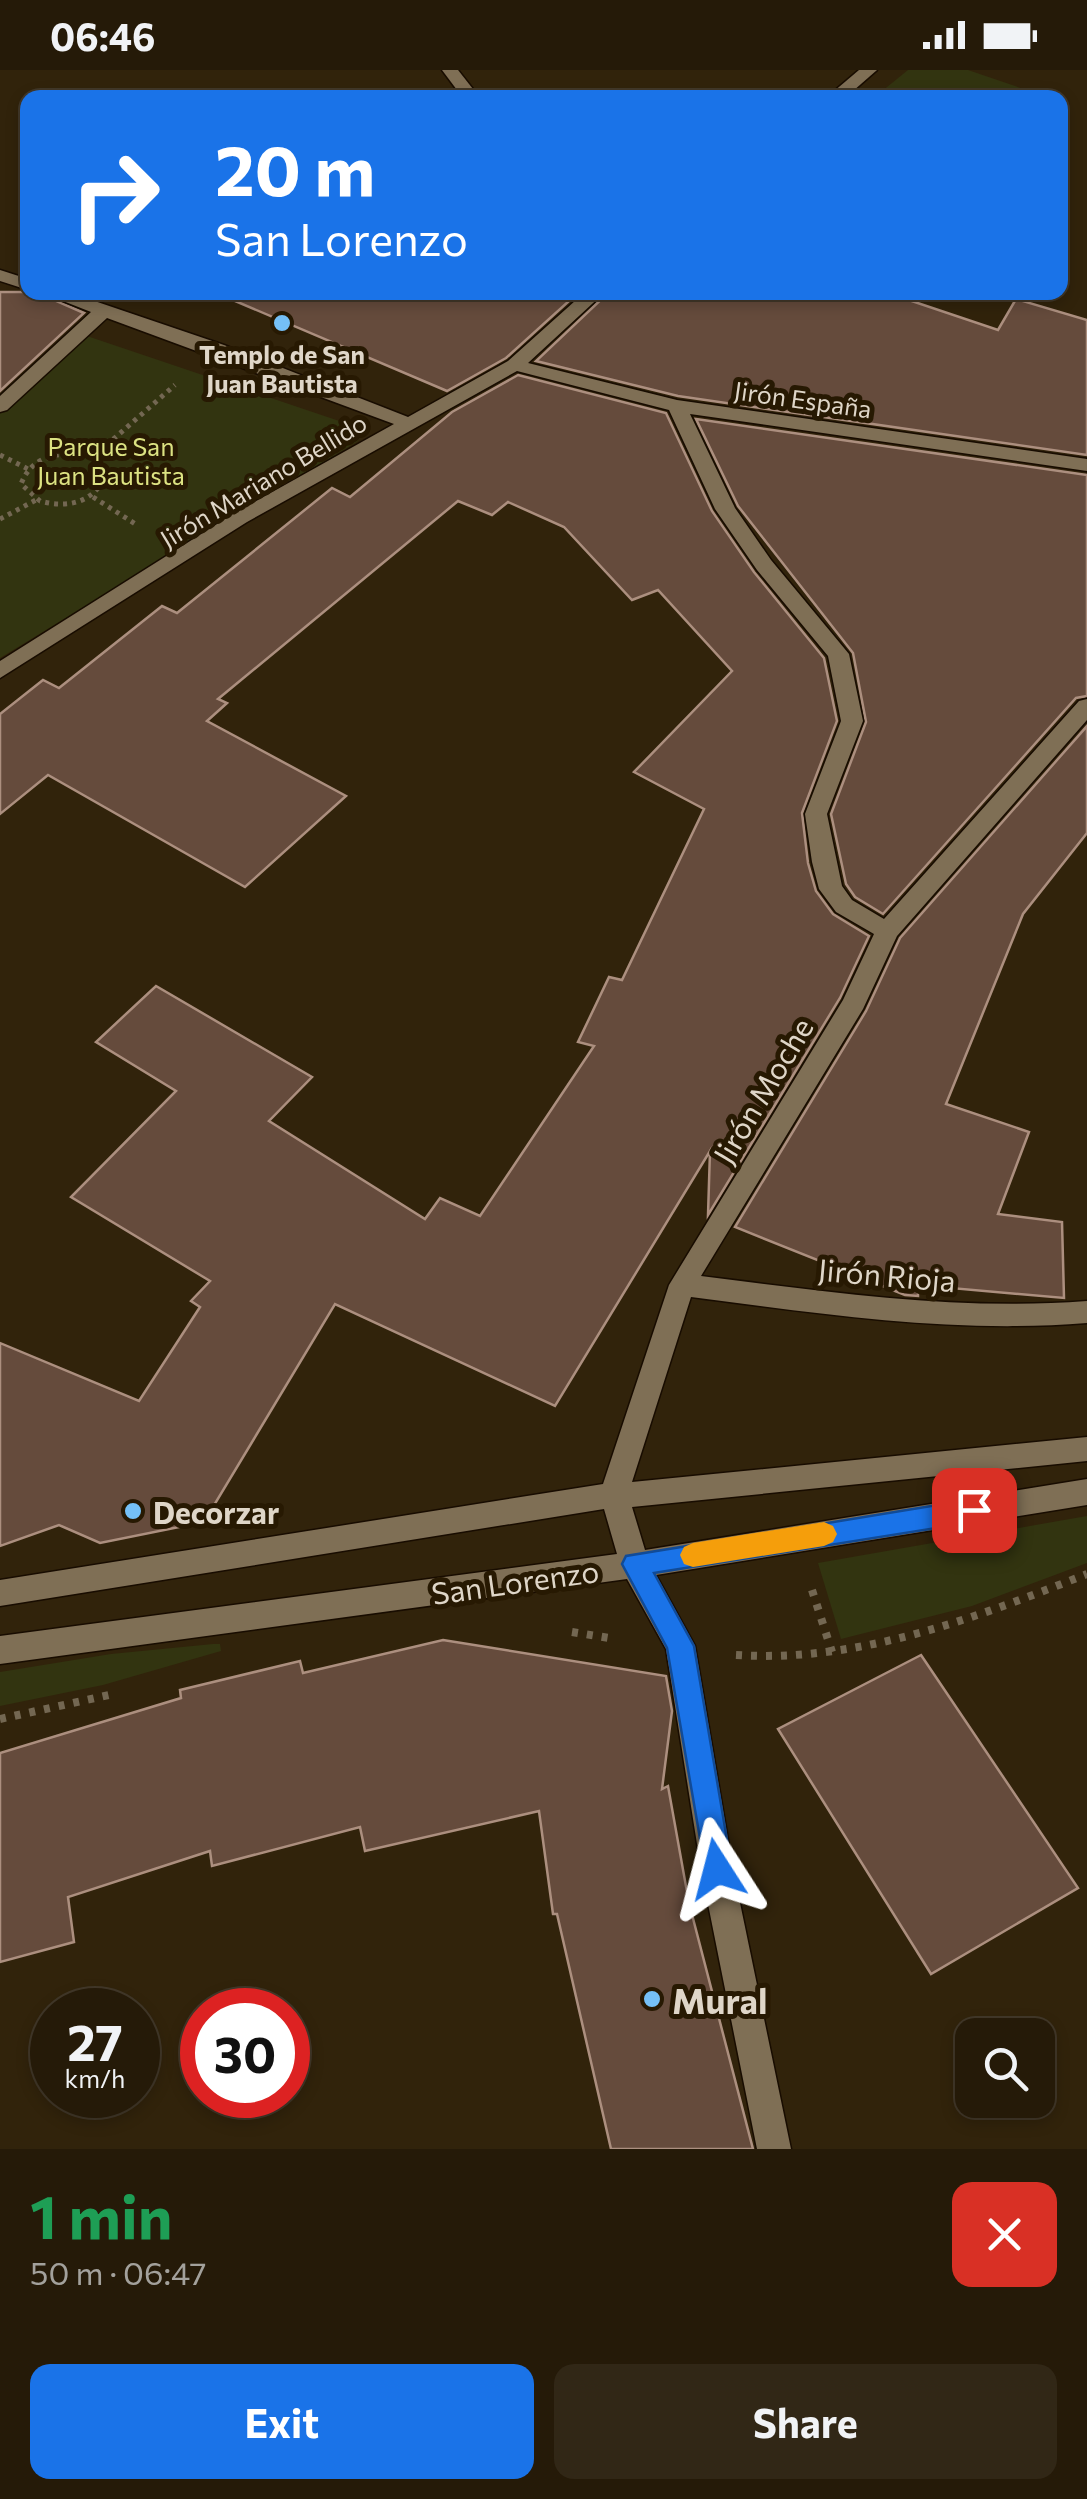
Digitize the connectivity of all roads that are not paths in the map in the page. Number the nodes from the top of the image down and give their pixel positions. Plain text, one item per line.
1 (450, 70) edge
2 (868, 70) edge
3 (466, 90) edge
4 (844, 90) edge
5 (70, 300) edge
6 (587, 300) edge
7 (102, 312) junction
8 (516, 365) junction
9 (0, 406) edge
10 (677, 406) junction
11 (405, 422) junction
12 (1087, 465) edge
13 (0, 671) edge
14 (1087, 706) edge
15 (886, 932) junction
16 (682, 1285) junction
17 (1087, 1312) edge
18 (1087, 1449) edge
19 (1087, 1492) edge
20 (614, 1495) junction
21 (635, 1564) junction
22 (0, 1592) edge
23 (0, 1650) edge
24 (774, 2149) edge

1 - 3 street
2 - 4 street
5 - 7 street
6 - 8 street, Jirón Mariano Bellido
7 - 9 street
7 - 11 street
8 - 10 street, Jirón España
8 - 11 street, Jirón Mariano Bellido
10 - 12 street, Jirón España
10 - 15 street
11 - 13 street, Jirón Mariano Bellido
14 - 15 street, Jirón Moche
15 - 16 street, Jirón Moche
16 - 17 street, Jirón Rioja
16 - 20 street, Jirón Moche
18 - 20 street
19 - 21 street, San Lorenzo
20 - 21 street
20 - 22 street
21 - 23 street, San Lorenzo
21 - 24 street

